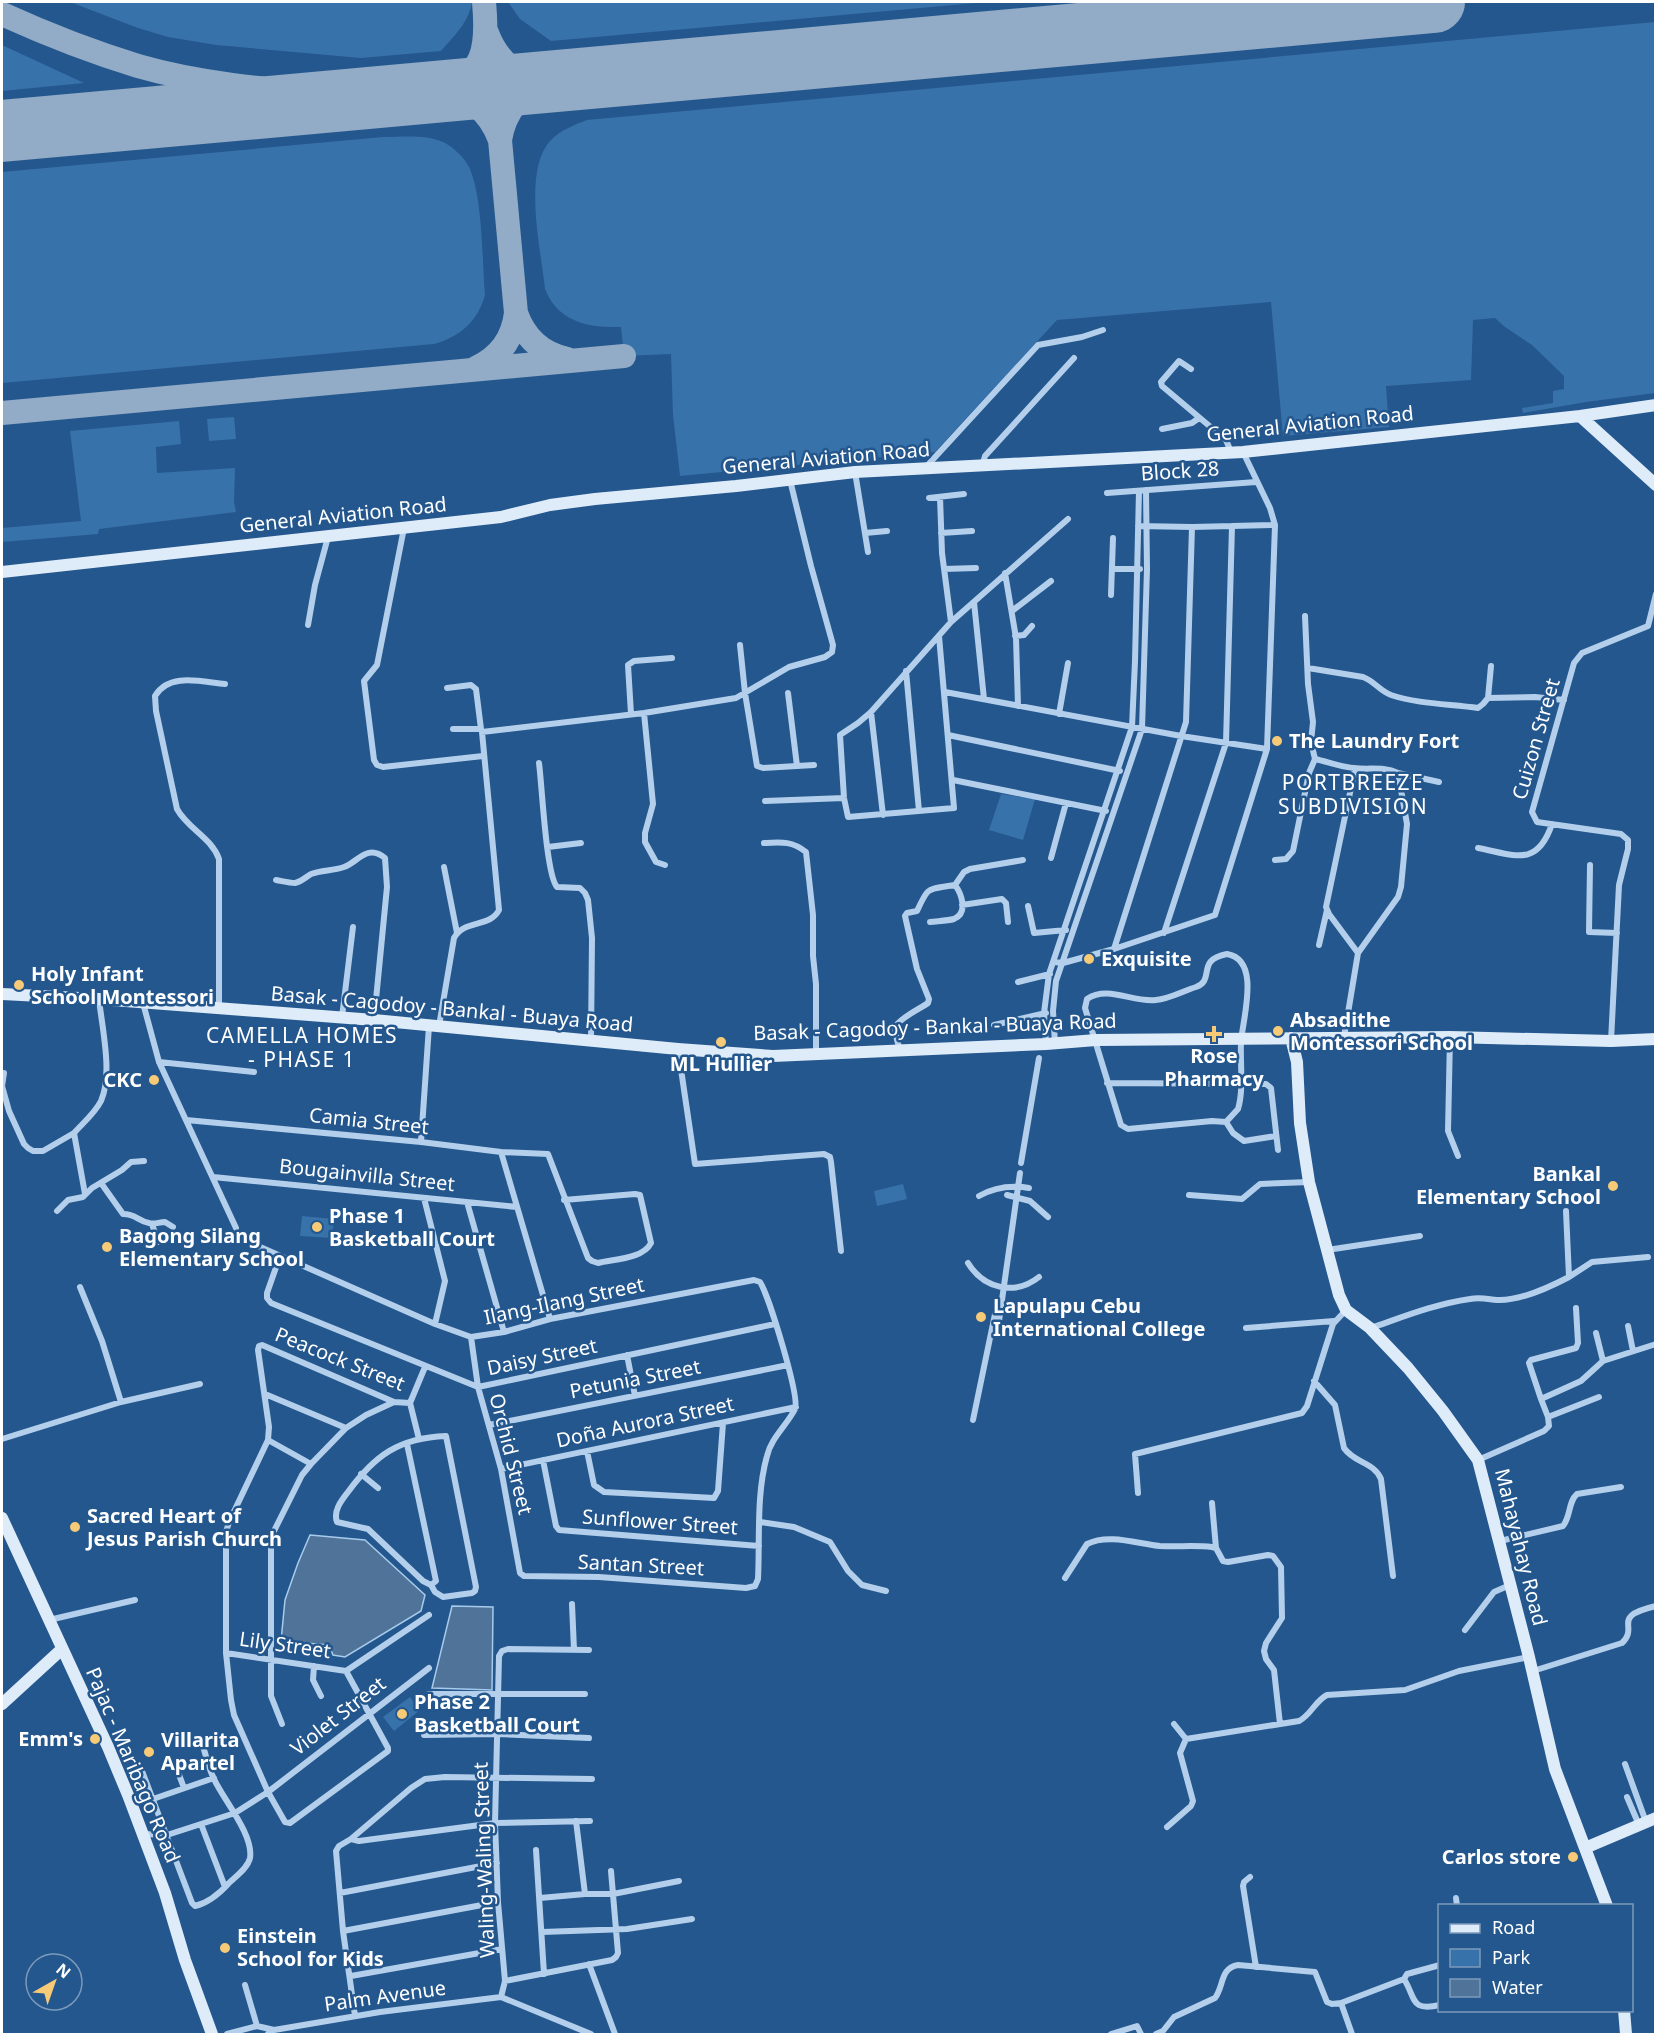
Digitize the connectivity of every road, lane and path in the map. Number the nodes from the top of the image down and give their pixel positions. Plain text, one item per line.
1 (1102, 330) dead end
2 (1074, 358) dead end
3 (1191, 369) dead end
4 (1656, 405) edge
5 (1580, 416) junction
6 (1199, 418) junction
7 (1162, 429) dead end
8 (1237, 452) junction
9 (982, 466) junction
10 (926, 467) junction
11 (855, 472) junction
12 (790, 480) junction
13 (1256, 482) junction
14 (1656, 485) edge
15 (1146, 490) junction
16 (1139, 491) junction
17 (1107, 493) dead end
18 (964, 494) dead end
19 (940, 497) junction
20 (929, 498) dead end
21 (1068, 519) dead end
22 (1275, 525) junction
23 (1138, 526) junction
24 (1147, 526) junction
25 (1232, 526) junction
26 (1192, 527) junction
27 (404, 528) junction
28 (887, 531) dead end
29 (972, 531) dead end
30 (865, 533) junction
31 (942, 533) junction
32 (328, 536) junction
33 (1113, 538) dead end
34 (868, 552) dead end
35 (976, 568) dead end
36 (944, 569) junction
37 (1113, 569) junction
38 (1138, 569) junction
39 (1147, 569) junction
40 (2, 573) edge
41 (1005, 573) junction
42 (1051, 581) dead end
43 (1656, 594) edge
44 (1112, 596) dead end
45 (974, 602) junction
46 (1012, 610) junction
47 (1305, 616) dead end
48 (951, 622) junction
49 (308, 625) dead end
50 (1032, 626) dead end
51 (939, 636) junction
52 (1015, 636) junction
53 (1136, 638) junction
54 (1145, 639) junction
55 (740, 645) dead end
56 (672, 658) dead end
57 (1136, 661) junction
58 (1145, 661) junction
59 (1068, 663) dead end
60 (1491, 666) dead end
61 (1308, 668) junction
62 (906, 671) junction
63 (225, 684) dead end
64 (447, 688) dead end
65 (945, 692) junction
66 (745, 693) junction
67 (788, 693) dead end
68 (1488, 698) junction
69 (984, 699) junction
70 (1564, 700) junction
71 (1018, 706) junction
72 (871, 712) junction
73 (644, 713) junction
74 (631, 714) junction
75 (1059, 714) junction
76 (1132, 727) junction
77 (453, 729) dead end
78 (1142, 729) junction
79 (482, 730) junction
80 (948, 735) junction
81 (1181, 736) junction
82 (1226, 743) junction
83 (1267, 749) junction
84 (483, 756) junction
85 (1315, 759) junction
86 (539, 763) dead end
87 (814, 765) dead end
88 (797, 766) junction
89 (1355, 769) junction
90 (1117, 770) junction
91 (1127, 772) junction
92 (1398, 773) junction
93 (953, 780) junction
94 (1439, 782) dead end
95 (844, 798) junction
96 (765, 801) dead end
97 (1066, 802) junction
98 (1104, 810) junction
99 (919, 811) junction
100 (1112, 813) junction
101 (883, 815) junction
102 (1552, 824) junction
103 (581, 843) dead end
104 (765, 843) dead end
105 (548, 847) junction
106 (1478, 848) dead end
107 (1051, 858) dead end
108 (1023, 860) dead end
109 (1275, 860) dead end
110 (664, 865) dead end
111 (1590, 865) dead end
112 (444, 867) dead end
113 (276, 880) dead end
114 (955, 885) junction
115 (962, 905) junction
116 (1028, 906) dead end
117 (1327, 909) junction
118 (930, 922) dead end
119 (1008, 922) dead end
120 (353, 927) dead end
121 (1064, 930) junction
122 (1073, 930) junction
123 (457, 933) junction
124 (1164, 933) junction
125 (1617, 933) junction
126 (1319, 945) dead end
127 (1114, 950) junction
128 (1358, 953) junction
129 (1054, 962) junction
130 (1063, 963) junction
131 (1058, 974) junction
132 (1049, 975) junction
133 (1018, 982) dead end
134 (2, 994) edge
135 (99, 999) junction
136 (143, 1003) junction
137 (219, 1009) junction
138 (1053, 1011) junction
139 (1044, 1013) junction
140 (342, 1018) junction
141 (374, 1020) junction
142 (434, 1025) junction
143 (994, 1026) dead end
144 (1344, 1037) junction
145 (1450, 1037) junction
146 (1291, 1038) junction
147 (1309, 1038) junction
148 (1656, 1039) edge
149 (1096, 1040) junction
150 (1241, 1040) junction
151 (591, 1041) junction
152 (1611, 1041) junction
153 (1051, 1044) junction
154 (678, 1049) junction
155 (900, 1050) junction
156 (816, 1055) junction
157 (1039, 1058) dead end
158 (159, 1062) junction
159 (1297, 1062) junction
160 (4, 1072) dead end
161 (254, 1072) dead end
162 (1107, 1083) junction
163 (1240, 1085) junction
164 (186, 1120) junction
165 (1226, 1122) junction
166 (74, 1133) junction
167 (1276, 1136) junction
168 (421, 1142) junction
169 (1278, 1150) dead end
170 (501, 1152) junction
171 (1458, 1156) dead end
172 (144, 1161) dead end
173 (1021, 1163) dead end
174 (1020, 1173) dead end
175 (213, 1177) junction
176 (1309, 1182) junction
177 (101, 1183) junction
178 (1018, 1186) junction
179 (1029, 1188) dead end
180 (86, 1194) junction
181 (1007, 1195) dead end
182 (1189, 1195) dead end
183 (979, 1196) dead end
184 (1017, 1196) junction
185 (424, 1198) junction
186 (564, 1200) junction
187 (467, 1202) junction
188 (517, 1207) junction
189 (57, 1211) dead end
190 (1566, 1211) dead end
191 (1048, 1217) dead end
192 (152, 1224) junction
193 (173, 1227) dead end
194 (236, 1228) dead end
195 (1420, 1236) dead end
196 (158, 1242) dead end
197 (249, 1242) dead end
198 (1327, 1250) junction
199 (841, 1251) dead end
200 (280, 1256) junction
201 (1648, 1257) dead end
202 (968, 1263) dead end
203 (1039, 1277) dead end
204 (1569, 1277) junction
205 (80, 1287) dead end
206 (1004, 1288) junction
207 (1576, 1308) dead end
208 (1346, 1310) junction
209 (550, 1319) junction
210 (1334, 1321) junction
211 (435, 1324) junction
212 (775, 1324) junction
213 (1629, 1326) dead end
214 (1246, 1328) dead end
215 (1370, 1328) junction
216 (504, 1332) junction
217 (1596, 1333) dead end
218 (471, 1337) junction
219 (1656, 1344) edge
220 (1633, 1351) junction
221 (627, 1355) junction
222 (1603, 1361) junction
223 (788, 1365) junction
224 (425, 1367) junction
225 (1314, 1381) junction
226 (200, 1384) dead end
227 (478, 1387) junction
228 (265, 1394) junction
229 (635, 1396) junction
230 (1599, 1397) dead end
231 (1541, 1399) junction
232 (121, 1402) junction
233 (394, 1402) junction
234 (410, 1403) junction
235 (796, 1407) junction
236 (1548, 1417) junction
237 (973, 1420) dead end
238 (723, 1423) junction
239 (489, 1425) junction
240 (346, 1428) junction
241 (2, 1439) edge
242 (420, 1439) junction
243 (268, 1440) junction
244 (407, 1444) junction
245 (587, 1451) junction
246 (543, 1460) junction
247 (1478, 1460) junction
248 (311, 1464) junction
249 (501, 1469) junction
250 (361, 1474) junction
251 (1621, 1487) dead end
252 (378, 1488) dead end
253 (1138, 1493) dead end
254 (1212, 1503) dead end
255 (2, 1518) edge
256 (760, 1522) junction
257 (1499, 1541) junction
258 (759, 1546) junction
259 (1215, 1548) junction
260 (524, 1576) joint
261 (1393, 1576) dead end
262 (1065, 1578) dead end
263 (433, 1583) junction
264 (1510, 1585) junction
265 (886, 1591) dead end
266 (135, 1600) dead end
267 (572, 1604) dead end
268 (1656, 1606) edge
269 (429, 1615) dead end
270 (49, 1620) junction
271 (1465, 1630) dead end
272 (62, 1649) junction
273 (574, 1650) junction
274 (589, 1650) dead end
275 (226, 1653) junction
276 (1529, 1657) junction
277 (270, 1660) junction
278 (314, 1666) junction
279 (429, 1668) dead end
280 (346, 1671) junction
281 (1532, 1671) junction
282 (429, 1694) dead end
283 (499, 1694) junction
284 (585, 1694) dead end
285 (321, 1696) dead end
286 (2, 1704) edge
287 (369, 1713) junction
288 (282, 1724) dead end
289 (1174, 1724) dead end
290 (1280, 1724) junction
291 (497, 1734) junction
292 (424, 1735) dead end
293 (589, 1738) dead end
294 (201, 1739) dead end
295 (1186, 1739) junction
296 (175, 1764) dead end
297 (1625, 1764) dead end
298 (142, 1771) dead end
299 (213, 1778) junction
300 (496, 1779) junction
301 (592, 1779) dead end
302 (184, 1788) junction
303 (268, 1792) junction
304 (1627, 1797) dead end
305 (153, 1799) junction
306 (236, 1813) junction
307 (576, 1821) junction
308 (590, 1821) dead end
309 (1647, 1822) edge
310 (495, 1823) junction
311 (201, 1824) junction
312 (1167, 1827) dead end
313 (143, 1834) junction
314 (167, 1835) junction
315 (351, 1839) junction
316 (1585, 1848) junction
317 (536, 1850) dead end
318 (497, 1863) junction
319 (611, 1871) dead end
320 (1250, 1877) dead end
321 (679, 1881) dead end
322 (225, 1887) junction
323 (340, 1893) junction
324 (585, 1894) junction
325 (613, 1894) junction
326 (540, 1898) junction
327 (498, 1902) junction
328 (1607, 1904) edge
329 (692, 1919) dead end
330 (617, 1929) junction
331 (343, 1931) junction
332 (542, 1932) junction
333 (502, 1949) junction
334 (589, 1964) junction
335 (1438, 1966) edge
336 (1256, 1967) junction
337 (544, 1974) junction
338 (351, 1976) junction
339 (1404, 1979) junction
340 (505, 1982) junction
341 (245, 1985) dead end
342 (501, 1996) junction
343 (1341, 2003) junction
344 (1438, 2005) edge
345 (1624, 2012) edge
346 (355, 2016) junction
347 (257, 2026) junction
348 (274, 2030) junction
349 (212, 2034) edge
350 (227, 2034) edge
351 (268, 2034) edge
352 (591, 2034) edge
353 (615, 2034) edge
354 (1111, 2034) edge
355 (1141, 2034) edge
356 (1156, 2034) edge
357 (1352, 2034) edge
358 (1626, 2034) edge

1 - 10 street
2 - 9 street
3 - 6 street
4 - 5 street, General Aviation Road
5 - 8 street, General Aviation Road
5 - 14 street
6 - 7 street
6 - 8 street
8 - 9 street, General Aviation Road
8 - 13 street
9 - 10 street, General Aviation Road
10 - 11 street, General Aviation Road
11 - 12 street, General Aviation Road
11 - 30 street
12 - 27 street, General Aviation Road
12 - 66 street
13 - 15 street, Block 28
13 - 22 street
15 - 16 street, Block 28
15 - 24 street
16 - 17 street, Block 28
16 - 23 street
18 - 19 street
19 - 20 street
19 - 31 street
21 - 41 street
22 - 25 street
22 - 83 street
23 - 24 street
23 - 38 street
24 - 26 street
24 - 39 street
25 - 26 street
25 - 82 street
26 - 81 street
27 - 32 street, General Aviation Road
27 - 84 street
28 - 30 street
29 - 31 street
30 - 34 street
31 - 36 street
32 - 40 street, General Aviation Road
32 - 49 street
33 - 37 street
35 - 36 street
36 - 48 street
37 - 38 street
37 - 44 street
38 - 39 street
38 - 53 street
39 - 54 street
41 - 45 street
41 - 46 street
42 - 46 street
43 - 70 street, Cuizon Street
45 - 48 street
45 - 69 street
46 - 52 street
47 - 61 street
48 - 51 street
50 - 52 street
51 - 62 street
51 - 65 street
52 - 71 street
53 - 54 street
53 - 57 street
54 - 58 street
55 - 66 street
56 - 74 street
57 - 58 street
57 - 76 street
58 - 78 street
59 - 75 street
60 - 68 street
61 - 68 street
61 - 85 street
62 - 72 street
62 - 99 street
63 - 137 street
64 - 79 street
65 - 69 street
65 - 80 street
66 - 73 street
66 - 88 street
67 - 88 street
68 - 70 street
69 - 71 street
70 - 102 street, Cuizon Street
71 - 75 street
72 - 95 street
72 - 101 street
73 - 74 street
73 - 110 street
74 - 79 street
75 - 76 street
76 - 78 street
76 - 90 street
77 - 79 street
78 - 81 street
78 - 91 street
79 - 84 street
80 - 90 street
80 - 93 street
81 - 82 street
81 - 127 street
82 - 83 street
82 - 124 street
83 - 124 street
84 - 123 street
85 - 89 street
85 - 109 street
86 - 105 street
87 - 88 street
89 - 92 street
89 - 117 street
90 - 91 street
90 - 98 street
91 - 100 street
92 - 94 street
92 - 128 street
93 - 97 street
93 - 99 street
95 - 96 street
95 - 101 street
97 - 98 street
97 - 107 street
98 - 100 street
98 - 121 street
99 - 101 street
100 - 122 street
102 - 106 street
102 - 125 street
103 - 105 street
104 - 156 street
105 - 151 street
108 - 114 street
111 - 125 street
112 - 123 street
113 - 141 street
114 - 115 street
114 - 155 street
115 - 118 street
115 - 119 street
116 - 121 street
117 - 126 street
117 - 128 street
120 - 140 street
121 - 122 street
121 - 129 street
122 - 130 street
123 - 142 street
124 - 127 street
125 - 152 street
127 - 130 street
128 - 144 street
129 - 130 street
129 - 132 street
130 - 131 street
131 - 132 street
131 - 138 street
132 - 133 street
132 - 139 street
134 - 135 street, Basak - Cagodoy - Bankal - Buaya Road
135 - 136 street, Basak - Cagodoy - Bankal - Buaya Road
135 - 166 street
136 - 137 street, Basak - Cagodoy - Bankal - Buaya Road
136 - 158 street
137 - 140 street, Basak - Cagodoy - Bankal - Buaya Road
138 - 139 street
138 - 153 street
139 - 143 street
139 - 153 street
140 - 141 street, Basak - Cagodoy - Bankal - Buaya Road
141 - 142 street, Basak - Cagodoy - Bankal - Buaya Road
142 - 151 street, Basak - Cagodoy - Bankal - Buaya Road
142 - 168 street
144 - 145 street, Basak - Cagodoy - Bankal - Buaya Road
144 - 147 street, Basak - Cagodoy - Bankal - Buaya Road
145 - 152 street, Basak - Cagodoy - Bankal - Buaya Road
145 - 171 street
146 - 147 street, Basak - Cagodoy - Bankal - Buaya Road
146 - 150 street, Basak - Cagodoy - Bankal - Buaya Road
146 - 159 street
147 - 159 street
148 - 152 street, Basak - Cagodoy - Bankal - Buaya Road
149 - 150 street, Basak - Cagodoy - Bankal - Buaya Road
149 - 150 street
149 - 153 street, Basak - Cagodoy - Bankal - Buaya Road
149 - 162 street
150 - 163 street
151 - 154 street, Basak - Cagodoy - Bankal - Buaya Road
153 - 155 street, Basak - Cagodoy - Bankal - Buaya Road
154 - 156 street, Basak - Cagodoy - Bankal - Buaya Road
154 - 199 street
155 - 156 street, Basak - Cagodoy - Bankal - Buaya Road
157 - 173 street
158 - 161 street
158 - 164 street
159 - 176 street
160 - 166 street
162 - 163 street
162 - 165 street
163 - 165 street
163 - 167 street
164 - 168 street, Camia Street
164 - 175 street
165 - 167 street
166 - 180 street
167 - 169 street
168 - 170 street, Camia Street
170 - 186 street, Camia Street
170 - 188 street
172 - 177 street
174 - 178 street
175 - 185 street, Bougainvilla Street
175 - 194 street
176 - 182 street
176 - 198 street
177 - 180 street
177 - 192 street
178 - 179 street
178 - 183 street
178 - 184 street
180 - 189 street
181 - 184 street
184 - 191 street
184 - 206 street
185 - 187 street, Bougainvilla Street
185 - 211 street
186 - 186 street
187 - 188 street, Bougainvilla Street
187 - 216 street
188 - 209 street
190 - 204 street
192 - 193 street
192 - 196 street
195 - 198 street
197 - 200 street, Ilang-Ilang Street
198 - 208 street
200 - 211 street, Ilang-Ilang Street
200 - 224 street, Daisy Street
201 - 204 street
202 - 206 street
203 - 206 street
204 - 215 street
205 - 232 street
206 - 237 street
207 - 231 street
208 - 210 street
208 - 215 street, Mahayahay Road
209 - 212 street, Ilang-Ilang Street
209 - 216 street, Ilang-Ilang Street
210 - 214 street
210 - 225 street
211 - 218 street, Ilang-Ilang Street
212 - 221 street, Daisy Street
212 - 223 street
213 - 220 street
215 - 247 street, Mahayahay Road
216 - 218 street, Ilang-Ilang Street
217 - 222 street
218 - 227 street, Orchid Street
219 - 220 street
220 - 222 street
221 - 227 street, Daisy Street
221 - 229 street
222 - 231 street
223 - 229 street, Petunia Street
223 - 235 street
224 - 227 street, Daisy Street
224 - 234 street
225 - 253 street
225 - 261 street
226 - 232 street
227 - 239 street, Orchid Street
228 - 233 street, Peacock Street
228 - 240 street
228 - 243 street
229 - 239 street, Petunia Street
230 - 236 street
231 - 236 street
232 - 241 street
233 - 234 street, Peacock Street
233 - 240 street
234 - 242 street
235 - 238 street, Doña Aurora Street
235 - 256 street
236 - 247 street
238 - 245 street, Doña Aurora Street
238 - 245 street
239 - 249 street, Orchid Street
240 - 248 street
242 - 244 street
242 - 263 street
243 - 248 street
243 - 275 street
244 - 250 street
244 - 263 street
245 - 246 street, Doña Aurora Street
246 - 249 street, Doña Aurora Street
246 - 258 street, Sunflower Street
247 - 257 street, Mahayahay Road
248 - 277 street
249 - 260 street, Orchid Street
250 - 252 street
250 - 263 street
251 - 257 street
254 - 259 street
255 - 270 street, Pajac - Maribago Road
256 - 258 street
256 - 265 street
257 - 264 street, Mahayahay Road
258 - 260 street, Santan Street
259 - 262 street
259 - 290 street
264 - 271 street
264 - 276 street, Mahayahay Road
266 - 270 street
267 - 273 street
268 - 281 street
269 - 280 street, Lily Street
270 - 272 street, Pajac - Maribago Road
272 - 286 street
272 - 313 street, Pajac - Maribago Road
273 - 274 street
273 - 283 street, Waling-Waling Street
275 - 277 street, Lily Street
275 - 303 street
276 - 281 street, Mahayahay Road
276 - 290 street
277 - 278 street, Lily Street
277 - 288 street
278 - 280 street, Lily Street
278 - 285 street
279 - 287 street, Violet Street
280 - 287 street
281 - 316 street, Mahayahay Road
282 - 283 street
283 - 284 street
283 - 291 street, Waling-Waling Street
287 - 303 street, Violet Street
287 - 303 street
289 - 295 street
290 - 295 street
291 - 292 street
291 - 293 street
291 - 300 street, Waling-Waling Street
294 - 299 street
295 - 312 street
296 - 302 street
297 - 309 street
298 - 305 street
299 - 302 street
299 - 306 street
300 - 301 street
300 - 310 street, Waling-Waling Street
300 - 315 street
302 - 305 street
303 - 306 street, Violet Street
304 - 309 street
305 - 314 street
306 - 311 street, Violet Street
306 - 322 street
307 - 308 street
307 - 310 street
307 - 324 street
309 - 316 street
310 - 315 street
310 - 318 street, Waling-Waling Street
311 - 314 street, Violet Street
311 - 322 street
313 - 314 street
313 - 349 street, Pajac - Maribago Road
314 - 322 street
315 - 323 street
316 - 328 street, Mahayahay Road
317 - 326 street
318 - 323 street
318 - 327 street, Waling-Waling Street
319 - 325 street
320 - 336 street
321 - 325 street
323 - 331 street
324 - 325 street
324 - 326 street
325 - 330 street
326 - 332 street
327 - 331 street
327 - 333 street, Waling-Waling Street
329 - 330 street
330 - 332 street
330 - 334 street
331 - 338 street
332 - 337 street
333 - 338 street
333 - 340 street, Waling-Waling Street
334 - 337 street
334 - 353 street
335 - 339 street
336 - 343 street
336 - 356 street
337 - 340 street
338 - 346 street
339 - 343 street
339 - 344 street
340 - 342 street, Waling-Waling Street
341 - 347 street
342 - 346 street, Palm Avenue
342 - 352 street
343 - 357 street
345 - 358 street
346 - 348 street, Palm Avenue
347 - 348 street, Palm Avenue
347 - 350 street, Palm Avenue
348 - 351 street, Palm Avenue
354 - 355 street

